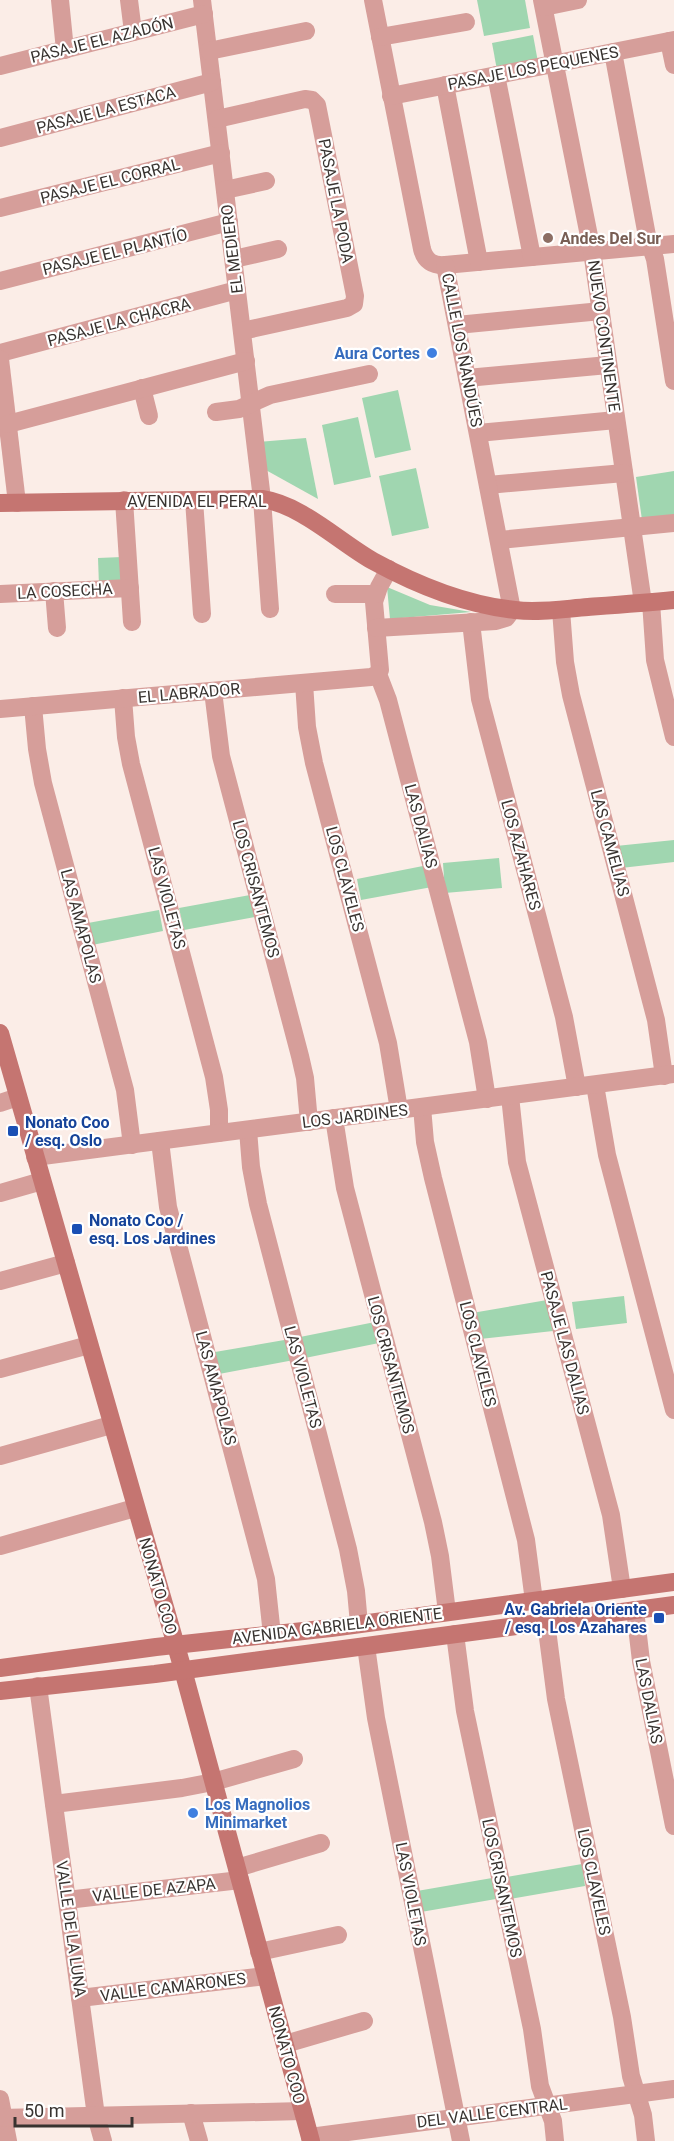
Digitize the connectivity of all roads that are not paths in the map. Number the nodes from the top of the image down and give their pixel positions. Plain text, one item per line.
1 (60, 0) edge
2 (129, 0) edge
3 (373, 0) edge
4 (578, 0) edge
5 (543, 3) edge
6 (203, 7) edge
7 (466, 22) dead end
8 (306, 31) dead end
9 (133, 32) junction
10 (380, 37) junction
11 (672, 40) edge
12 (65, 50) junction
13 (209, 51) junction
14 (613, 52) junction
15 (555, 63) junction
16 (674, 65) edge
17 (0, 66) edge
18 (496, 75) junction
19 (212, 82) junction
20 (445, 85) junction
21 (391, 96) junction
22 (217, 119) junction
23 (0, 138) edge
24 (221, 153) junction
25 (266, 181) dead end
26 (225, 190) junction
27 (0, 208) edge
28 (229, 222) junction
29 (674, 244) edge
30 (650, 246) junction
31 (278, 249) dead end
32 (592, 251) junction
33 (532, 257) junction
34 (234, 259) junction
35 (479, 262) junction
36 (445, 265) junction
37 (0, 281) edge
38 (237, 290) junction
39 (601, 311) junction
40 (457, 325) junction
41 (242, 331) junction
42 (0, 353) edge
43 (0, 359) edge
44 (246, 361) junction
45 (608, 365) junction
46 (369, 374) dead end
47 (467, 378) junction
48 (674, 381) edge
49 (142, 388) junction
50 (251, 404) junction
51 (216, 411) dead end
52 (149, 416) dead end
53 (616, 420) junction
54 (8, 424) junction
55 (478, 433) junction
56 (624, 473) junction
57 (488, 485) junction
58 (262, 499) junction
59 (124, 500) junction
60 (194, 500) junction
61 (8, 503) edge
62 (674, 523) edge
63 (632, 527) junction
64 (499, 540) junction
65 (389, 569) junction
66 (130, 588) junction
67 (54, 591) junction
68 (0, 594) edge
69 (335, 594) dead end
70 (376, 594) junction
71 (674, 600) edge
72 (647, 603) junction
73 (270, 609) dead end
74 (512, 610) junction
75 (561, 610) junction
76 (202, 614) dead end
77 (132, 622) dead end
78 (471, 622) junction
79 (57, 628) dead end
80 (376, 628) junction
81 (378, 674) junction
82 (304, 683) junction
83 (213, 690) junction
84 (123, 698) junction
85 (33, 706) junction
86 (0, 709) edge
87 (674, 737) edge
88 (0, 1033) edge
89 (669, 1075) edge
90 (586, 1086) junction
91 (487, 1092) junction
92 (510, 1096) junction
93 (18, 1098) junction
94 (0, 1103) edge
95 (422, 1107) junction
96 (399, 1110) junction
97 (334, 1118) junction
98 (309, 1122) junction
99 (248, 1130) junction
100 (219, 1133) junction
101 (160, 1141) junction
102 (132, 1145) junction
103 (36, 1157) junction
104 (42, 1181) junction
105 (0, 1193) edge
106 (66, 1263) junction
107 (0, 1281) edge
108 (89, 1345) junction
109 (0, 1369) edge
110 (674, 1410) edge
111 (111, 1425) junction
112 (0, 1456) edge
113 (135, 1508) junction
114 (0, 1546) edge
115 (674, 1582) edge
116 (622, 1589) junction
117 (534, 1601) junction
118 (674, 1605) edge
119 (635, 1610) junction
120 (447, 1612) junction
121 (546, 1622) junction
122 (359, 1624) junction
123 (454, 1634) junction
124 (272, 1635) junction
125 (176, 1646) junction
126 (366, 1646) junction
127 (0, 1668) edge
128 (183, 1670) junction
129 (38, 1686) junction
130 (0, 1691) edge
131 (294, 1759) dead end
132 (213, 1782) junction
133 (54, 1804) junction
134 (674, 1826) edge
135 (321, 1844) dead end
136 (238, 1874) junction
137 (67, 1900) junction
138 (338, 1935) dead end
139 (260, 1952) junction
140 (266, 1976) junction
141 (80, 1998) junction
142 (364, 2021) dead end
143 (285, 2044) junction
144 (674, 2089) edge
145 (636, 2094) junction
146 (0, 2099) edge
147 (547, 2106) junction
148 (303, 2110) junction
149 (191, 2113) junction
150 (96, 2116) junction
151 (2, 2118) edge
152 (456, 2118) junction
153 (310, 2139) edge
154 (8, 2141) edge
155 (103, 2141) edge
156 (199, 2141) edge
157 (461, 2141) edge
158 (555, 2141) edge
159 (646, 2141) edge

1 - 12 street
2 - 9 street
3 - 10 street, CALLE LOS ÑANDÚES
4 - 5 street
5 - 15 street, NUEVO CONTINENTE
6 - 9 street, PASAJE EL AZADÓN
6 - 13 street, EL MEDIERO
7 - 10 street
8 - 13 street
9 - 12 street, PASAJE EL AZADÓN
10 - 21 street, CALLE LOS ÑANDÚES
11 - 14 street, PASAJE LOS PEQUENES
11 - 16 street
12 - 17 street, PASAJE EL AZADÓN
13 - 19 street, EL MEDIERO
14 - 15 street, PASAJE LOS PEQUENES
14 - 30 street
15 - 18 street, PASAJE LOS PEQUENES
15 - 32 street, NUEVO CONTINENTE
18 - 20 street, PASAJE LOS PEQUENES
18 - 33 street
19 - 22 street, EL MEDIERO
19 - 23 street, PASAJE LA ESTACA
20 - 21 street, PASAJE LOS PEQUENES
20 - 35 street
21 - 36 street, CALLE LOS ÑANDÚES
22 - 24 street, EL MEDIERO
22 - 41 street, PASAJE LA PODA
24 - 26 street, EL MEDIERO
24 - 27 street, PASAJE EL CORRAL
25 - 26 street
26 - 28 street, EL MEDIERO
28 - 34 street, EL MEDIERO
28 - 37 street, PASAJE EL PLANTÍO
29 - 30 street
30 - 32 street
30 - 48 street
31 - 34 street
32 - 33 street
32 - 39 street, NUEVO CONTINENTE
33 - 35 street
34 - 38 street, EL MEDIERO
35 - 36 street
36 - 40 street, CALLE LOS ÑANDÚES
38 - 41 street, EL MEDIERO
38 - 42 street, PASAJE LA CHACRA
39 - 40 street
39 - 45 street, NUEVO CONTINENTE
40 - 47 street, CALLE LOS ÑANDÚES
41 - 44 street, EL MEDIERO
43 - 54 street
44 - 49 street
44 - 50 street, EL MEDIERO
45 - 47 street
45 - 53 street, NUEVO CONTINENTE
46 - 50 street
47 - 55 street, CALLE LOS ÑANDÚES
49 - 52 street
49 - 54 street
50 - 51 street
50 - 58 street, EL MEDIERO
53 - 55 street
53 - 56 street, NUEVO CONTINENTE
54 - 61 street
55 - 57 street, CALLE LOS ÑANDÚES
56 - 57 street
56 - 63 street, NUEVO CONTINENTE
57 - 64 street, CALLE LOS ÑANDÚES
58 - 60 main road, AVENIDA EL PERAL
58 - 65 main road, AVENIDA EL PERAL
58 - 73 street, EL MEDIERO
59 - 60 main road, AVENIDA EL PERAL
59 - 61 main road, AVENIDA EL PERAL
59 - 66 street
60 - 76 street
62 - 63 street
63 - 64 street
63 - 72 street, NUEVO CONTINENTE
64 - 74 street, CALLE LOS ÑANDÚES
65 - 70 street, LAS DALIAS
65 - 74 main road, AVENIDA EL PERAL
66 - 67 street, LA COSECHA
66 - 77 street
67 - 68 street, LA COSECHA
67 - 79 street
69 - 70 street
70 - 80 street, LAS DALIAS
71 - 72 main road, AVENIDA EL PERAL
72 - 75 main road, AVENIDA EL PERAL
72 - 87 street, NUEVO CONTINENTE
74 - 75 main road, AVENIDA EL PERAL
74 - 78 street, AVENIDA EL PERAL
75 - 89 street, LAS CAMELIAS
78 - 80 street, AVENIDA EL PERAL
78 - 90 street, LOS AZAHARES
80 - 81 street, LAS DALIAS
81 - 82 street, EL LABRADOR
81 - 91 street, LAS DALIAS
82 - 83 street, EL LABRADOR
82 - 96 street, LOS CLAVELES
83 - 84 street, EL LABRADOR
83 - 98 street, LOS CRISANTEMOS
84 - 85 street, EL LABRADOR
84 - 100 street, LAS VIOLETAS
85 - 86 street, EL LABRADOR
85 - 102 street, LAS AMAPOLAS
88 - 93 main road, NONATO COO
89 - 90 street, LOS JARDINES
90 - 92 street, LOS JARDINES
90 - 110 street, LOS AZAHARES
91 - 92 street, LOS JARDINES
91 - 95 street, LOS JARDINES
92 - 116 street, PASAJE LAS DALIAS
93 - 94 street
93 - 103 main road, NONATO COO
95 - 96 street, LOS JARDINES
95 - 117 street, LOS CLAVELES
96 - 97 street, LOS JARDINES
97 - 98 street, LOS JARDINES
97 - 120 street, LOS CRISANTEMOS
98 - 99 street, LOS JARDINES
99 - 100 street, LOS JARDINES
99 - 122 street, LAS VIOLETAS
100 - 101 street, LOS JARDINES
101 - 102 street, LOS JARDINES
101 - 124 street, LAS AMAPOLAS
102 - 103 street, LOS JARDINES
103 - 104 main road, NONATO COO
104 - 105 street
104 - 106 main road, NONATO COO
106 - 107 street
106 - 108 main road, NONATO COO
108 - 109 street
108 - 111 main road, NONATO COO
111 - 112 street
111 - 113 main road, NONATO COO
113 - 114 street
113 - 125 main road, NONATO COO
115 - 116 main road, AVENIDA GABRIELA ORIENTE
116 - 117 main road, AVENIDA GABRIELA ORIENTE
117 - 120 main road, AVENIDA GABRIELA ORIENTE
118 - 119 main road, AVENIDA GABRIELA ORIENTE
119 - 121 main road, AVENIDA GABRIELA ORIENTE
119 - 134 street, LAS DALIAS
120 - 122 main road, AVENIDA GABRIELA ORIENTE
121 - 123 main road, AVENIDA GABRIELA ORIENTE
121 - 145 street, LOS CLAVELES
122 - 124 main road, AVENIDA GABRIELA ORIENTE
123 - 126 main road, AVENIDA GABRIELA ORIENTE
123 - 147 street, LOS CRISANTEMOS
124 - 125 main road, AVENIDA GABRIELA ORIENTE
125 - 127 main road, AVENIDA GABRIELA ORIENTE
125 - 128 main road, NONATO COO
126 - 128 main road, AVENIDA GABRIELA ORIENTE
126 - 152 street, LAS VIOLETAS
128 - 129 main road, AVENIDA GABRIELA ORIENTE
128 - 132 main road, NONATO COO
129 - 130 main road, AVENIDA GABRIELA ORIENTE
129 - 133 street, VALLE DE LA LUNA
131 - 132 street
132 - 133 street
132 - 136 main road, NONATO COO
133 - 137 street, VALLE DE LA LUNA
135 - 136 street, VALLE DE AZAPA
136 - 137 street, VALLE DE AZAPA
136 - 139 main road, NONATO COO
137 - 141 street, VALLE DE LA LUNA
138 - 139 street
139 - 140 main road, NONATO COO
140 - 141 street, VALLE CAMARONES
140 - 143 main road, NONATO COO
141 - 150 street, VALLE DE LA LUNA
142 - 143 street
143 - 148 main road, NONATO COO
144 - 145 street, DEL VALLE CENTRAL
145 - 147 street, DEL VALLE CENTRAL
145 - 159 street, LOS CLAVELES
146 - 151 street
147 - 152 street, DEL VALLE CENTRAL
147 - 158 street, LOS CRISANTEMOS
148 - 149 street
148 - 153 main road, NONATO COO
149 - 150 street
149 - 156 street
150 - 151 street
150 - 155 street, VALLE DE LA LUNA
151 - 154 street
152 - 153 street, DEL VALLE CENTRAL
152 - 157 street, LAS VIOLETAS

